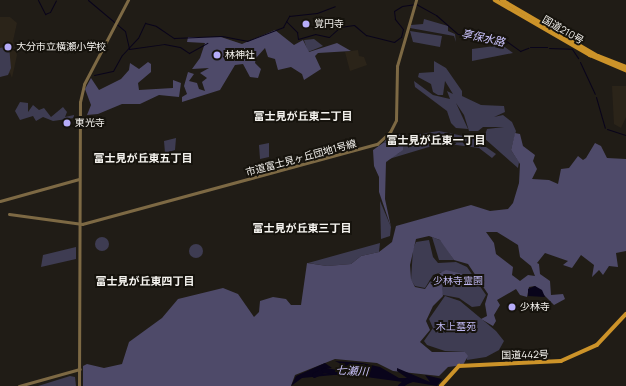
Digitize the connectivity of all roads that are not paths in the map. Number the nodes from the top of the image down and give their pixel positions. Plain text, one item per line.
1 (128, 0) edge
2 (416, 0) edge
3 (494, 0) edge
4 (502, 0) edge
5 (626, 67) edge
6 (626, 70) edge
7 (79, 179) junction
8 (0, 200) edge
9 (9, 214) dead end
10 (79, 224) junction
11 (626, 314) edge
12 (80, 369) junction
13 (19, 386) edge
14 (79, 386) edge
15 (440, 386) edge

1 - 7 street
2 - 10 street, 市道富士見ヶ丘団地1号線
3 - 6 highway, 国道210号
4 - 5 highway, 国道210号
7 - 8 street
7 - 10 street
9 - 10 street
10 - 12 street
11 - 15 highway, 国道442号
12 - 13 street
12 - 14 street

